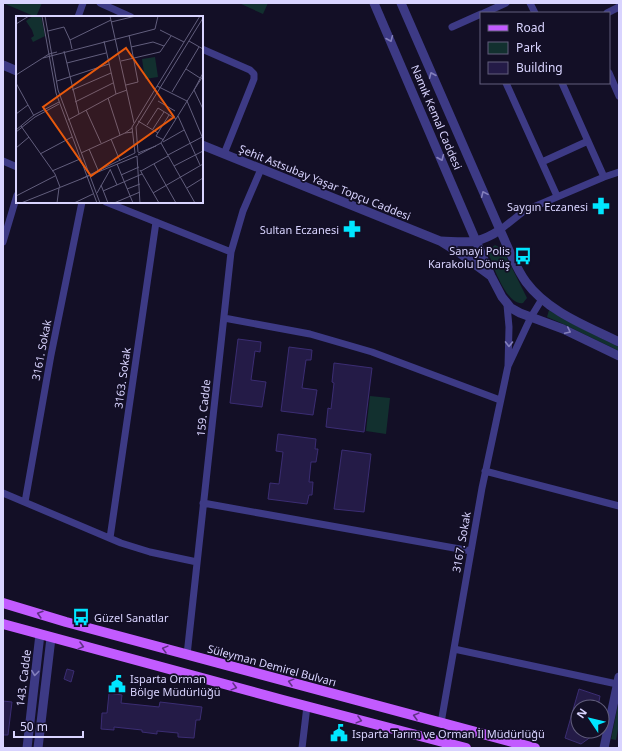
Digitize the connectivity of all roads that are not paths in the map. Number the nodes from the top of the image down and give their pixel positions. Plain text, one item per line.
1 (83, 3) edge
2 (100, 3) edge
3 (374, 3) edge
4 (401, 3) edge
5 (506, 3) edge
6 (619, 8) edge
7 (486, 12) edge
8 (609, 12) edge
9 (480, 15) edge
10 (78, 16) edge
11 (129, 16) edge
12 (452, 28) dead end
13 (203, 49) edge
14 (3, 65) edge
15 (16, 71) edge
16 (610, 75) edge
17 (506, 84) edge
18 (562, 84) edge
19 (619, 96) edge
20 (588, 141) junction
21 (203, 145) edge
22 (224, 154) junction
23 (3, 161) edge
24 (542, 162) junction
25 (16, 167) edge
26 (261, 169) junction
27 (619, 172) edge
28 (604, 177) junction
29 (557, 196) junction
30 (16, 198) edge
31 (82, 203) edge
32 (108, 203) edge
33 (156, 222) junction
34 (500, 230) junction
35 (440, 241) junction
36 (3, 242) edge
37 (477, 242) junction
38 (231, 252) junction
39 (491, 276) junction
40 (542, 299) junction
41 (507, 305) junction
42 (531, 317) junction
43 (224, 318) junction
44 (619, 342) edge
45 (619, 356) edge
46 (508, 366) junction
47 (500, 400) junction
48 (485, 471) junction
49 (3, 493) edge
50 (25, 502) junction
51 (204, 503) junction
52 (619, 506) edge
53 (110, 538) junction
54 (471, 551) junction
55 (197, 562) junction
56 (3, 603) edge
57 (3, 624) edge
58 (40, 634) junction
59 (51, 638) junction
60 (454, 649) junction
61 (187, 654) junction
62 (618, 680) edge
63 (308, 706) junction
64 (441, 723) junction
65 (27, 748) edge
66 (38, 748) edge
67 (302, 748) edge
68 (466, 748) edge
69 (535, 748) edge
70 (604, 748) edge

1 - 10 street
2 - 11 street
3 -> 37 street, Namık Kemal Caddesi
34 -> 4 street, Namık Kemal Caddesi
5 - 7 street
6 - 8 street
9 - 12 street
13 - 22 street
14 - 15 street
16 - 19 street
17 - 24 street
18 - 20 street
20 - 24 street
20 - 28 street
21 - 22 street, Şehit Astsubay Yaşar Topçu Caddesi
22 - 26 street, Şehit Astsubay Yaşar Topçu Caddesi
23 - 25 street
24 - 29 street
26 - 35 street, Şehit Astsubay Yaşar Topçu Caddesi
26 - 38 street, 159. Cadde
27 - 28 street
28 - 29 street
29 - 34 street
30 - 36 street
31 - 50 street, 3161. Sokak
32 - 33 street
33 - 38 street
33 - 53 street, 3163. Sokak
34 - 37 street, Şehit Astsubay Yaşar Topçu Caddesi
34 - 40 street
35 - 37 street, Şehit Astsubay Yaşar Topçu Caddesi
35 - 39 street, Şehit Astsubay Yaşar Topçu Caddesi
37 - 39 street, Şehit Astsubay Yaşar Topçu Caddesi
38 - 43 street, 159. Cadde
39 - 41 street, Şehit Astsubay Yaşar Topçu Caddesi
40 - 42 street, 3167. Sokak
40 - 44 street
41 - 42 street
41 -> 46 street, 3167. Sokak
42 -> 45 street
42 - 46 street, 3167. Sokak
43 - 47 street
43 - 51 street, 159. Cadde
46 - 47 street, 3167. Sokak
47 - 48 street, 3167. Sokak
48 - 52 street
48 - 54 street, 3167. Sokak
49 - 50 street
50 - 53 street
51 - 54 street
51 - 55 street, 159. Cadde
53 - 55 street
54 - 60 street, 3167. Sokak
55 - 61 street, 159. Cadde
61 -> 56 main road, Süleyman Demirel Bulvarı
57 - 58 main road
58 - 59 main road
58 -> 65 street, 143. Cadde
59 -> 63 main road
59 - 66 street
60 - 62 street
60 - 64 street, 3167. Sokak
64 -> 61 main road, Süleyman Demirel Bulvarı
62 - 70 street
63 - 67 street
63 -> 68 main road
64 - 69 main road, Süleyman Demirel Bulvarı

